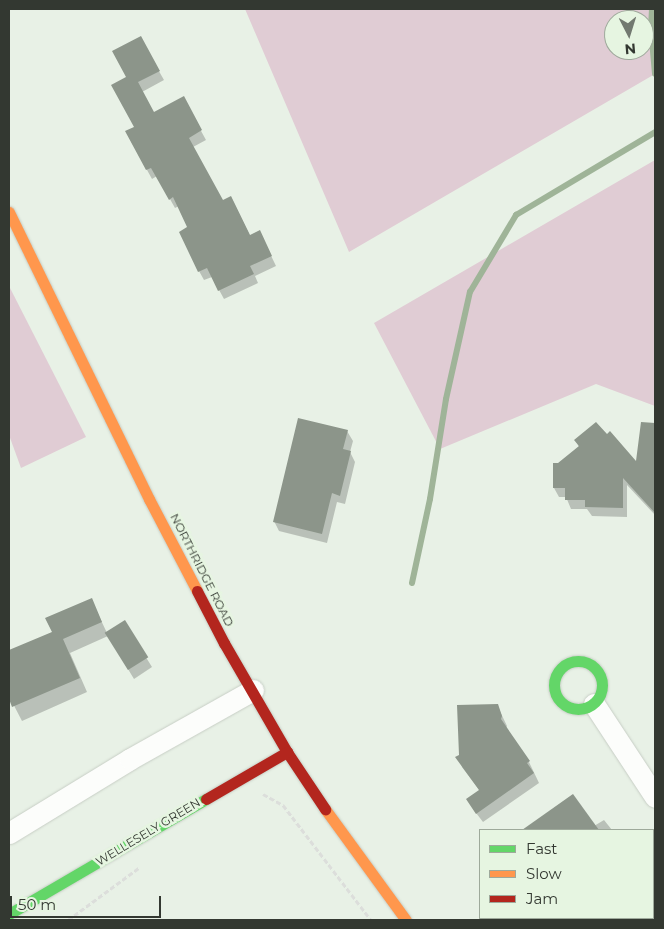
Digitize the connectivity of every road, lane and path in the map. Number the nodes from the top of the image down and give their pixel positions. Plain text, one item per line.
1 (9, 212) edge
2 (253, 690) junction
3 (594, 704) junction
4 (287, 752) junction
5 (259, 792) dead end
6 (655, 797) edge
7 (9, 833) edge
8 (144, 864) dead end
9 (9, 914) edge
10 (68, 920) edge
11 (371, 920) edge
12 (406, 920) edge

1 - 2 main road, NORTHRIDGE ROAD
2 - 4 main road, NORTHRIDGE ROAD
2 - 7 street
3 - 3 main road
3 - 6 street
4 - 9 main road, WELLESELY GREEN
4 - 12 main road, NORTHRIDGE ROAD
5 - 11 path
8 - 10 path

